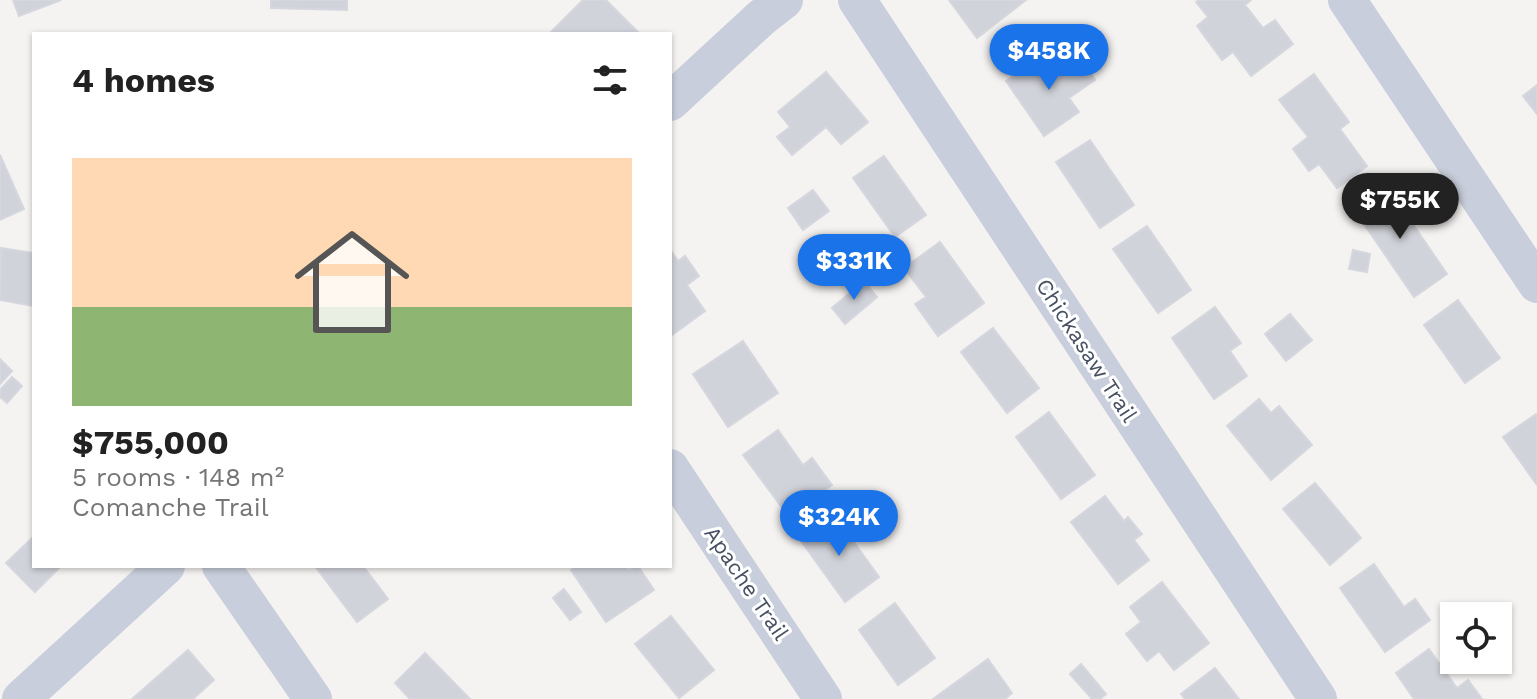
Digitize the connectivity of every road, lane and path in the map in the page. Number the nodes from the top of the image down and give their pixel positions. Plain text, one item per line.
1 (784, 0) edge
2 (857, 0) edge
3 (1347, 0) edge
4 (672, 100) edge
5 (1537, 284) edge
6 (672, 471) edge
7 (164, 568) edge
8 (222, 568) edge
9 (21, 699) edge
10 (313, 699) edge
11 (823, 699) edge
12 (1318, 699) edge

1 - 4 street
2 - 12 street, Chickasaw Trail
3 - 5 street
6 - 11 street, Apache Trail
7 - 9 street
8 - 10 street

